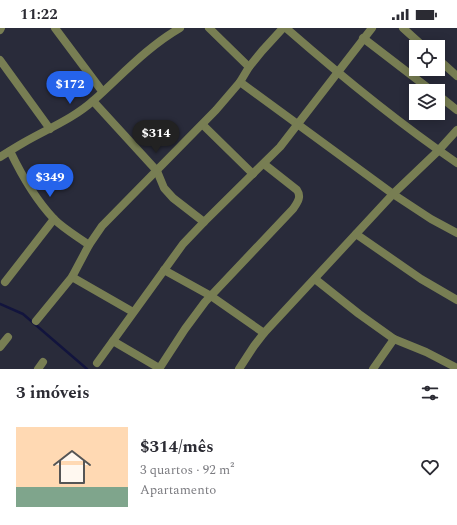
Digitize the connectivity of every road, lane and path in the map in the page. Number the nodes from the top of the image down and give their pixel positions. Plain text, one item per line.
1 (55, 28) edge
2 (180, 28) edge
3 (209, 28) edge
4 (283, 28) edge
5 (286, 28) edge
6 (372, 28) edge
7 (403, 28) edge
8 (363, 38) junction
9 (416, 40) edge
10 (0, 60) edge
11 (445, 66) edge
12 (249, 67) junction
13 (337, 72) junction
14 (457, 76) edge
15 (240, 82) junction
16 (423, 84) edge
17 (102, 91) junction
18 (93, 101) junction
19 (445, 101) edge
20 (457, 110) edge
21 (297, 124) junction
22 (203, 125) junction
23 (50, 129) junction
24 (457, 130) edge
25 (10, 151) junction
26 (438, 151) junction
27 (0, 157) edge
28 (264, 164) junction
29 (457, 164) edge
30 (157, 171) junction
31 (253, 174) junction
32 (392, 194) junction
33 (54, 219) junction
34 (204, 222) junction
35 (356, 234) junction
36 (457, 234) edge
37 (89, 245) junction
38 (164, 270) junction
39 (72, 277) junction
40 (315, 279) junction
41 (5, 282) dead end
42 (211, 296) junction
43 (457, 300) edge
44 (133, 312) junction
45 (36, 321) dead end
46 (264, 333) junction
47 (8, 337) dead end
48 (394, 339) junction
49 (113, 340) junction
50 (0, 347) edge
51 (97, 363) dead end
52 (457, 368) edge
53 (159, 369) edge
54 (239, 369) edge
55 (374, 369) edge

1 - 17 street
2 - 17 street
3 - 12 street
4 - 12 street
5 - 13 street
6 - 8 street
7 - 9 street
8 - 13 street
8 - 16 street
10 - 23 street
11 - 14 street
12 - 15 street
13 - 21 street
13 - 26 street
15 - 21 street
15 - 22 street
17 - 18 street
18 - 23 street
18 - 30 street
19 - 20 street
21 - 28 street
21 - 32 street
22 - 30 street
22 - 31 street
23 - 25 street
24 - 26 street
25 - 27 street
25 - 33 street
26 - 29 street
26 - 32 street
28 - 31 street
28 - 42 street
30 - 34 street
30 - 37 street
31 - 34 street
32 - 35 street
32 - 36 street
33 - 37 street
33 - 41 street
34 - 38 street
35 - 40 street
35 - 43 street
37 - 39 street
38 - 42 street
38 - 44 street
39 - 44 street
39 - 45 street
40 - 46 street
40 - 48 street
42 - 46 street
42 - 53 street
44 - 49 street
46 - 54 street
47 - 50 street
48 - 52 street
48 - 55 street
49 - 51 street
49 - 53 street

